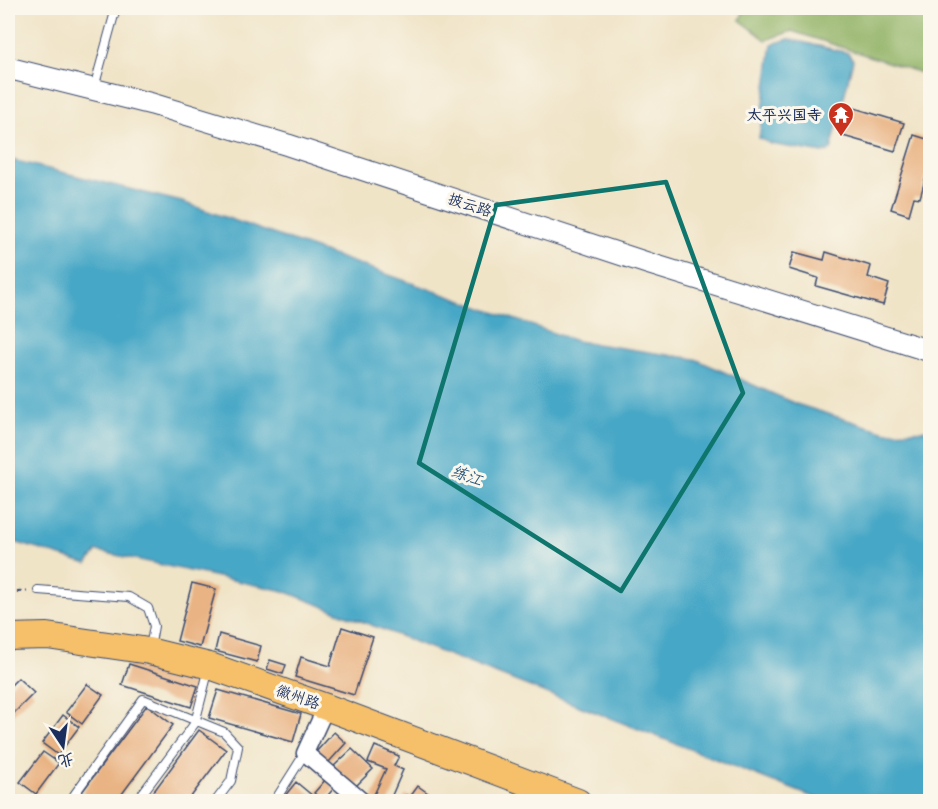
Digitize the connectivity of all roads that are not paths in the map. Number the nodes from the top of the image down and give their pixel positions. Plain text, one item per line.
1 (116, 8) edge
2 (8, 68) edge
3 (94, 89) junction
4 (930, 351) edge
5 (38, 590) road end
6 (8, 637) edge
7 (149, 651) junction
8 (210, 666) junction
9 (326, 707) junction
10 (195, 720) junction
11 (305, 753) junction
12 (84, 801) edge
13 (136, 801) edge
14 (215, 801) edge
15 (274, 801) edge
16 (363, 801) edge
17 (578, 801) edge

1 - 3 lane
2 - 3 street, 披云路
3 - 4 street, 披云路
5 - 7 lane
6 - 7 main road, 徽州路
7 - 8 main road, 徽州路
8 - 9 main road, 徽州路
8 - 10 lane
9 - 11 street
9 - 17 main road, 徽州路
10 - 12 lane
10 - 13 lane
10 - 14 lane
11 - 15 lane
11 - 16 street

